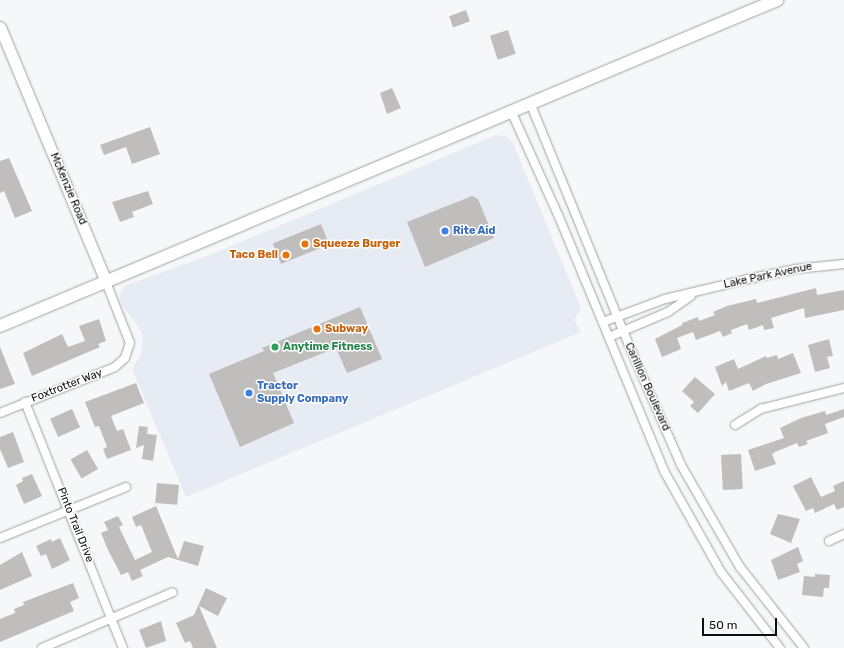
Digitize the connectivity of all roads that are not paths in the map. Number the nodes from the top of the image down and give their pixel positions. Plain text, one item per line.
1 (777, 0) edge
2 (0, 27) edge
3 (532, 105) junction
4 (512, 113) junction
5 (844, 264) edge
6 (106, 282) junction
7 (693, 294) junction
8 (617, 317) junction
9 (603, 322) junction
10 (0, 326) edge
11 (623, 331) junction
12 (609, 337) junction
13 (129, 353) joint
14 (844, 388) edge
15 (25, 402) junction
16 (0, 413) edge
17 (735, 425) dead end
18 (126, 487) dead end
19 (69, 510) junction
20 (844, 534) edge
21 (0, 538) edge
22 (829, 541) dead end
23 (173, 592) dead end
24 (112, 617) junction
25 (42, 648) edge
26 (123, 648) edge
27 (780, 648) edge
28 (804, 648) edge

1 - 3 main road
2 - 6 street, McKenzie Road
3 - 4 main road
3 - 8 street, Carillion Boulevard
4 - 6 main road
4 - 9 street, Carillion Boulevard
5 - 7 street, Lake Park Avenue
6 - 10 main road
6 - 13 street, McKenzie Road
7 - 8 street, Lake Park Avenue
7 - 11 street, Lake Park Avenue
8 - 9 street, Lake Park Avenue
8 - 11 street, Carillion Boulevard
9 - 12 street, Carillion Boulevard
11 - 12 street, Lake Park Avenue
11 - 28 street, Carillion Boulevard
12 - 27 street, Carillion Boulevard
13 - 15 street, Foxtrotter Way
14 - 17 street
15 - 16 street, Foxtrotter Way
15 - 19 street, Pinto Trail Drive
18 - 19 street
19 - 21 street
19 - 24 street, Pinto Trail Drive
20 - 22 street
23 - 24 street
24 - 25 street
24 - 26 street, Pinto Trail Drive

